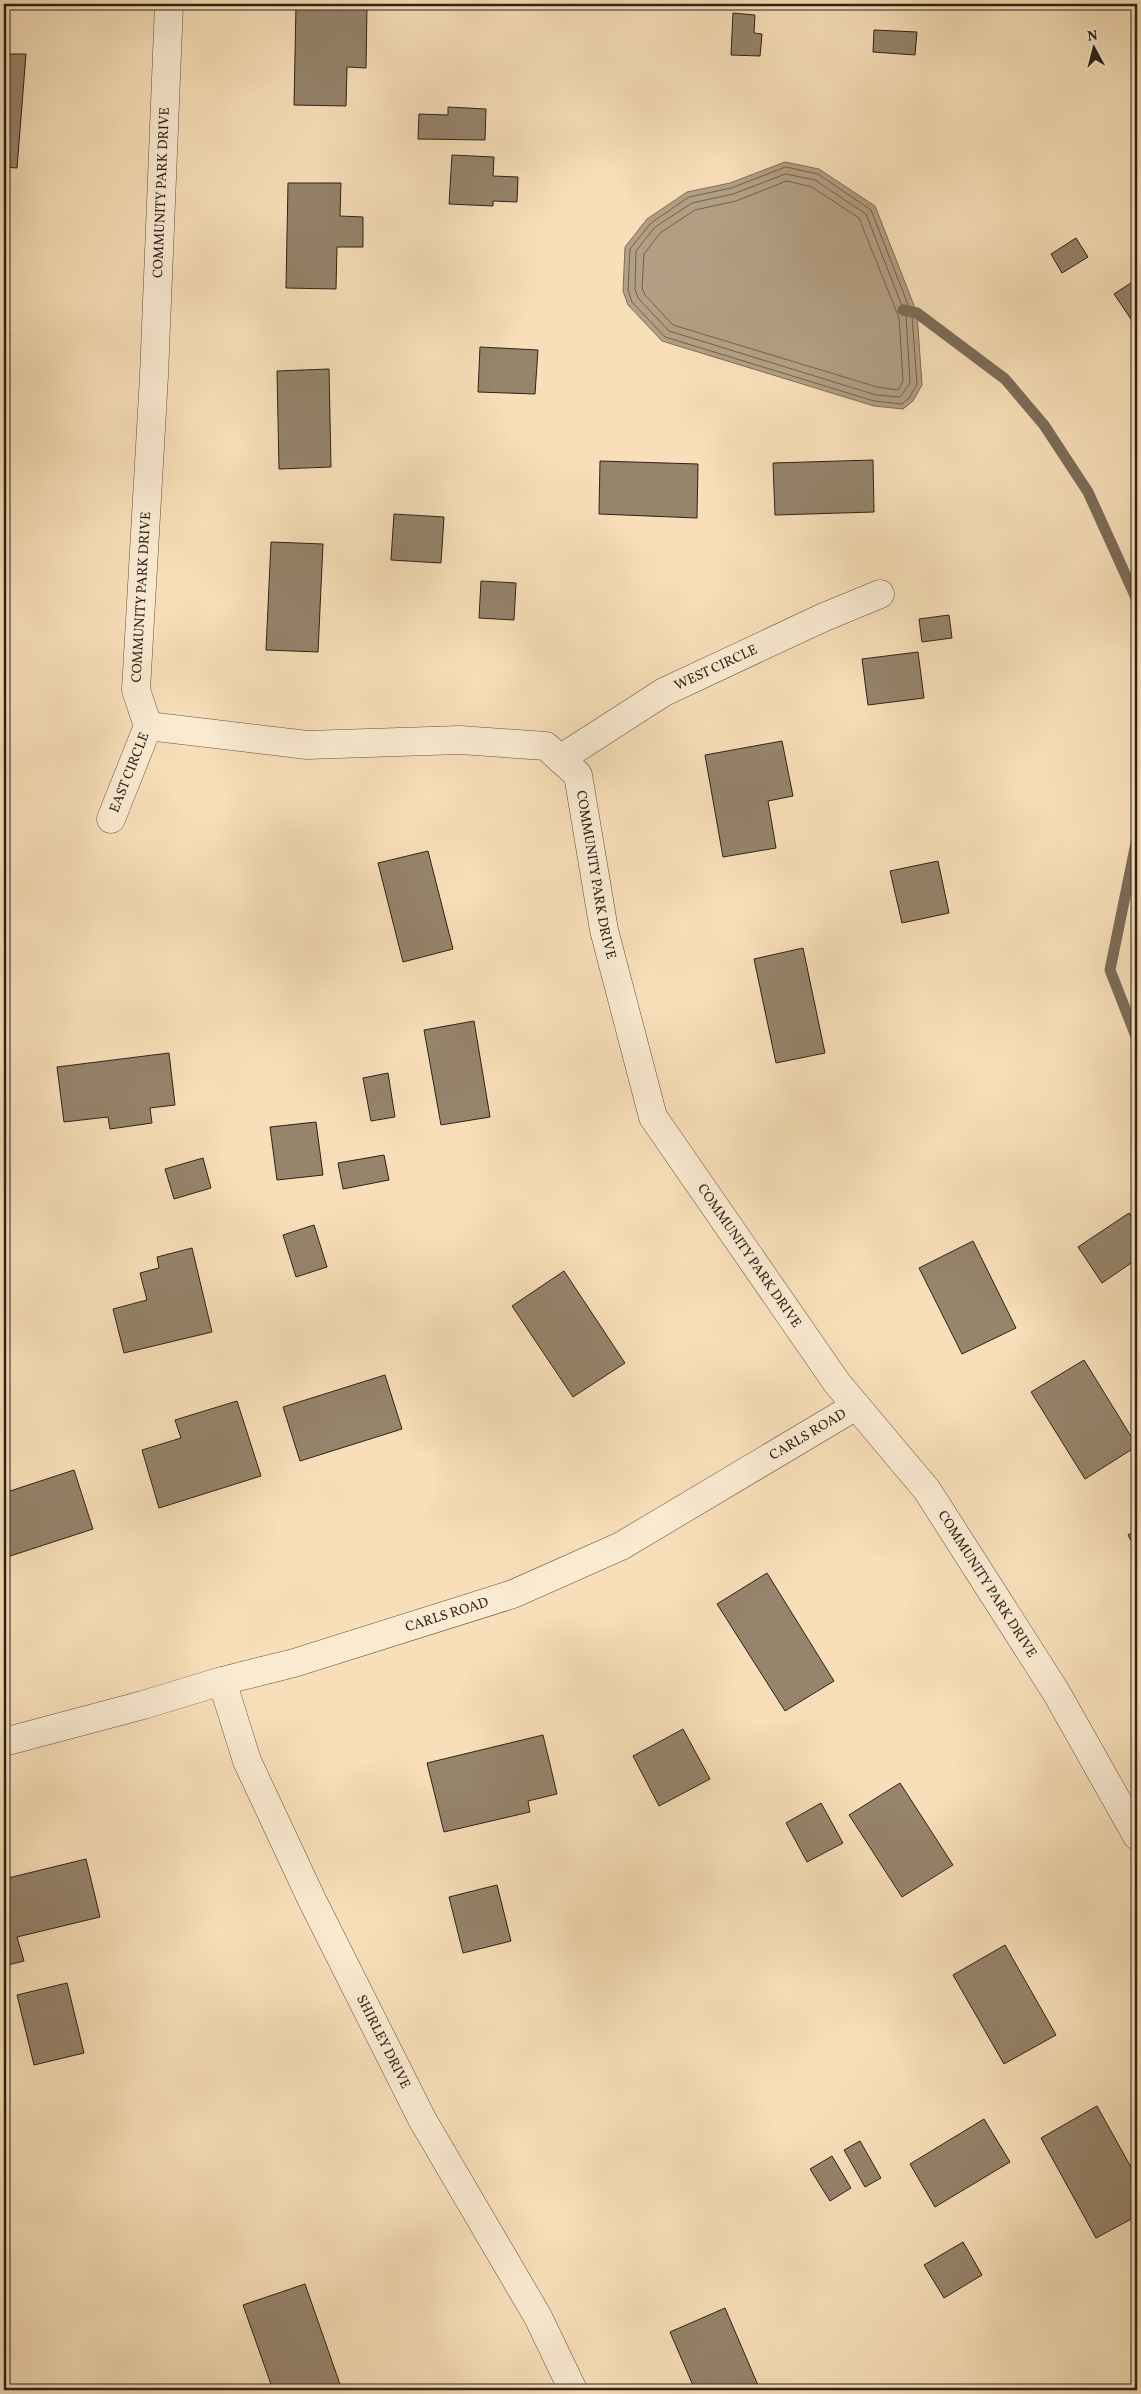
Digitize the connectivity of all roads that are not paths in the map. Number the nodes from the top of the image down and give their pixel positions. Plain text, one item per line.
1 (169, 4) edge
2 (880, 594) dead end
3 (148, 726) junction
4 (560, 759) junction
5 (111, 819) dead end
6 (856, 1406) junction
7 (222, 1681) junction
8 (4, 1742) edge
9 (1137, 1836) edge
10 (573, 2390) edge

1 - 3 street, COMMUNITY PARK DRIVE
2 - 4 street, WEST CIRCLE
3 - 4 street, COMMUNITY PARK DRIVE
3 - 5 street, EAST CIRCLE
4 - 6 street, COMMUNITY PARK DRIVE
6 - 7 street, CARLS ROAD
6 - 9 street, COMMUNITY PARK DRIVE
7 - 8 street, CARLS ROAD
7 - 10 street, SHIRLEY DRIVE

